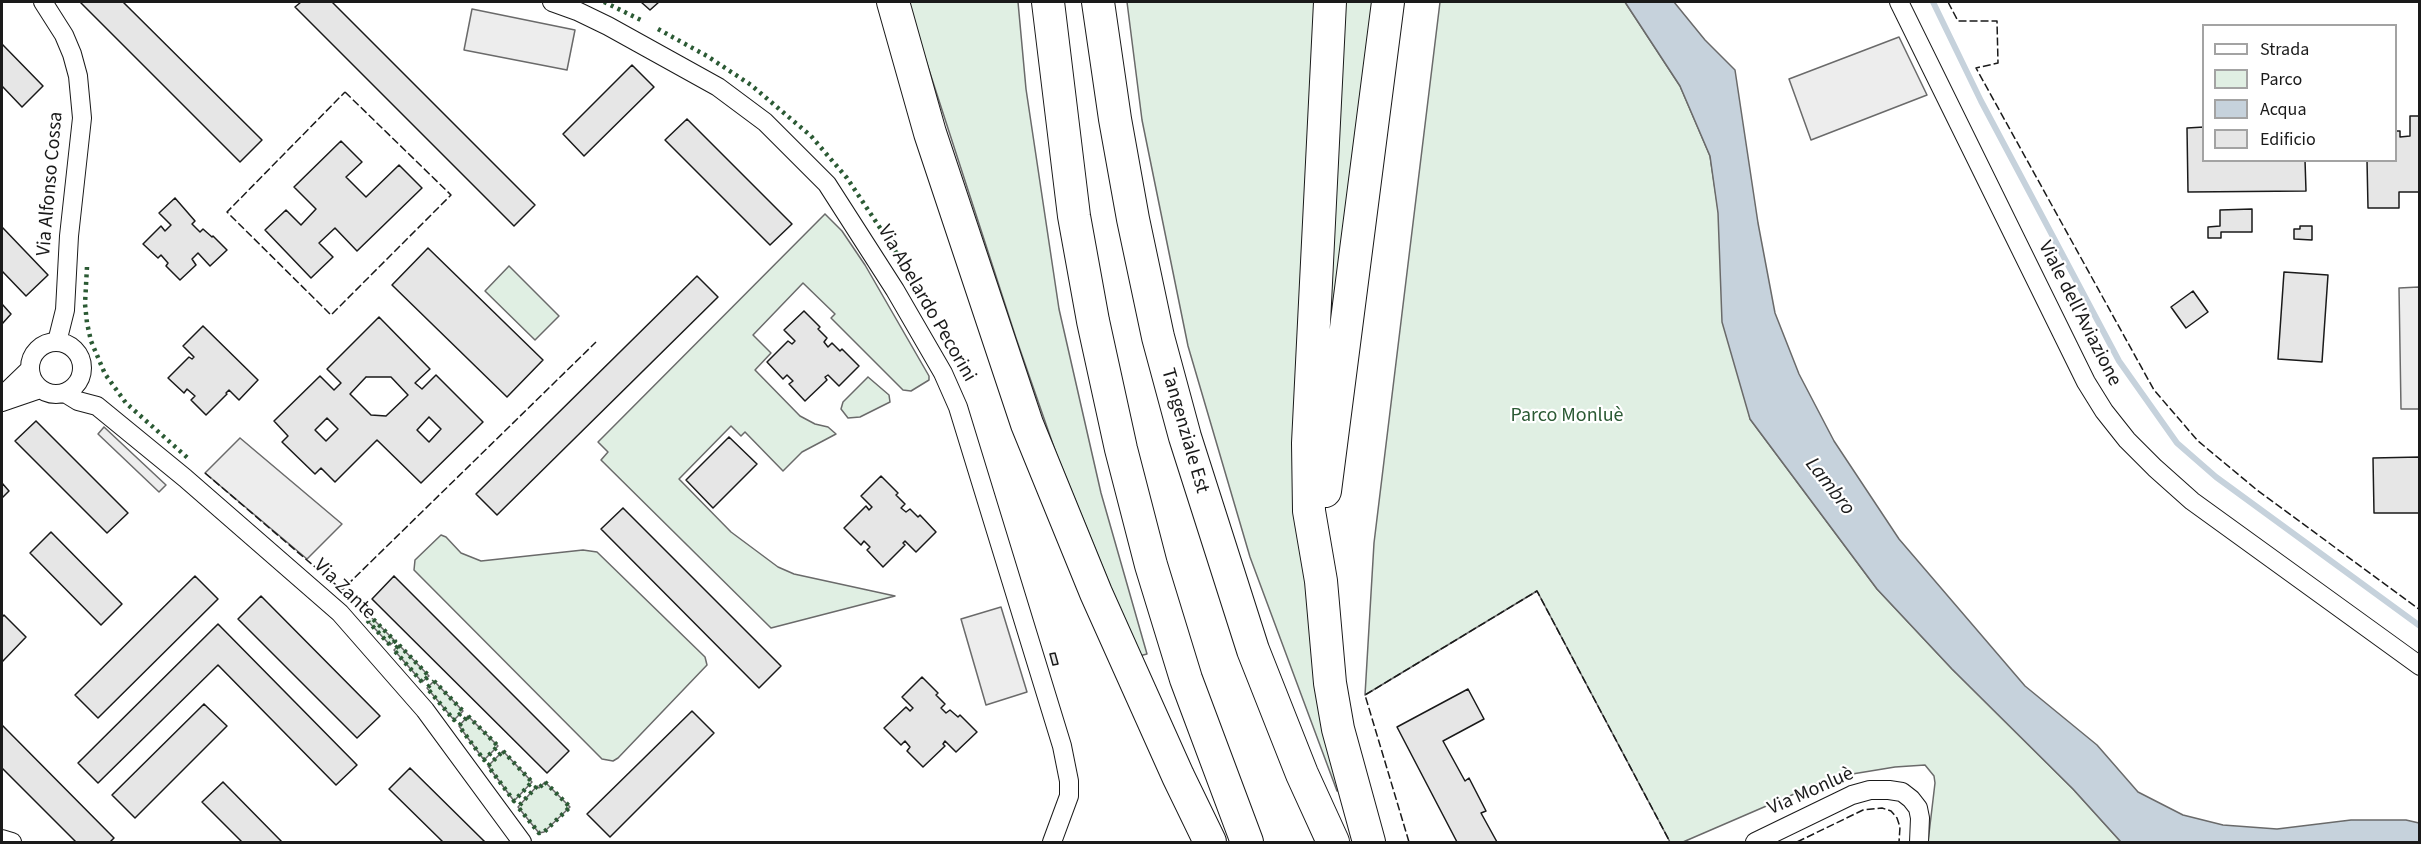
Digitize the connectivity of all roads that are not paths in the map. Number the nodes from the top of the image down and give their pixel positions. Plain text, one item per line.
1 (43, 2) edge
2 (552, 2) edge
3 (875, 2) edge
4 (893, 2) edge
5 (1048, 2) edge
6 (1098, 2) edge
7 (1330, 2) edge
8 (1389, 2) edge
9 (1899, 2) edge
10 (930, 133) junction
11 (57, 342) junction
12 (83, 366) junction
13 (30, 369) junction
14 (40, 389) junction
15 (64, 393) junction
16 (2, 396) edge
17 (2, 402) edge
18 (97, 405) junction
19 (1321, 581) junction
20 (2420, 666) edge
21 (2, 839) edge
22 (12, 843) edge
23 (522, 843) edge
24 (1052, 843) edge
25 (1210, 843) edge
26 (1247, 843) edge
27 (1333, 843) edge
28 (1369, 843) edge
29 (1755, 843) edge
30 (1919, 843) edge

1 - 11 street, Via Alfonso Cossa
2 - 24 street, Via Abelardo Pecorini
3 - 10 highway
4 - 10 highway
5 - 26 highway
6 - 27 highway, Tangenziale Est
7 - 19 highway
8 - 19 highway
9 - 20 street, Viale dell'Aviazione
10 - 25 highway
11 - 12 street
11 - 13 street
12 - 15 street
12 - 18 street, Via Zante
13 - 14 street
13 - 16 street
14 - 15 street
14 - 17 street
15 - 18 street, Via Zante
18 - 23 street, Via Zante
19 - 28 highway
21 - 22 street
29 - 30 street, Via Monluè

